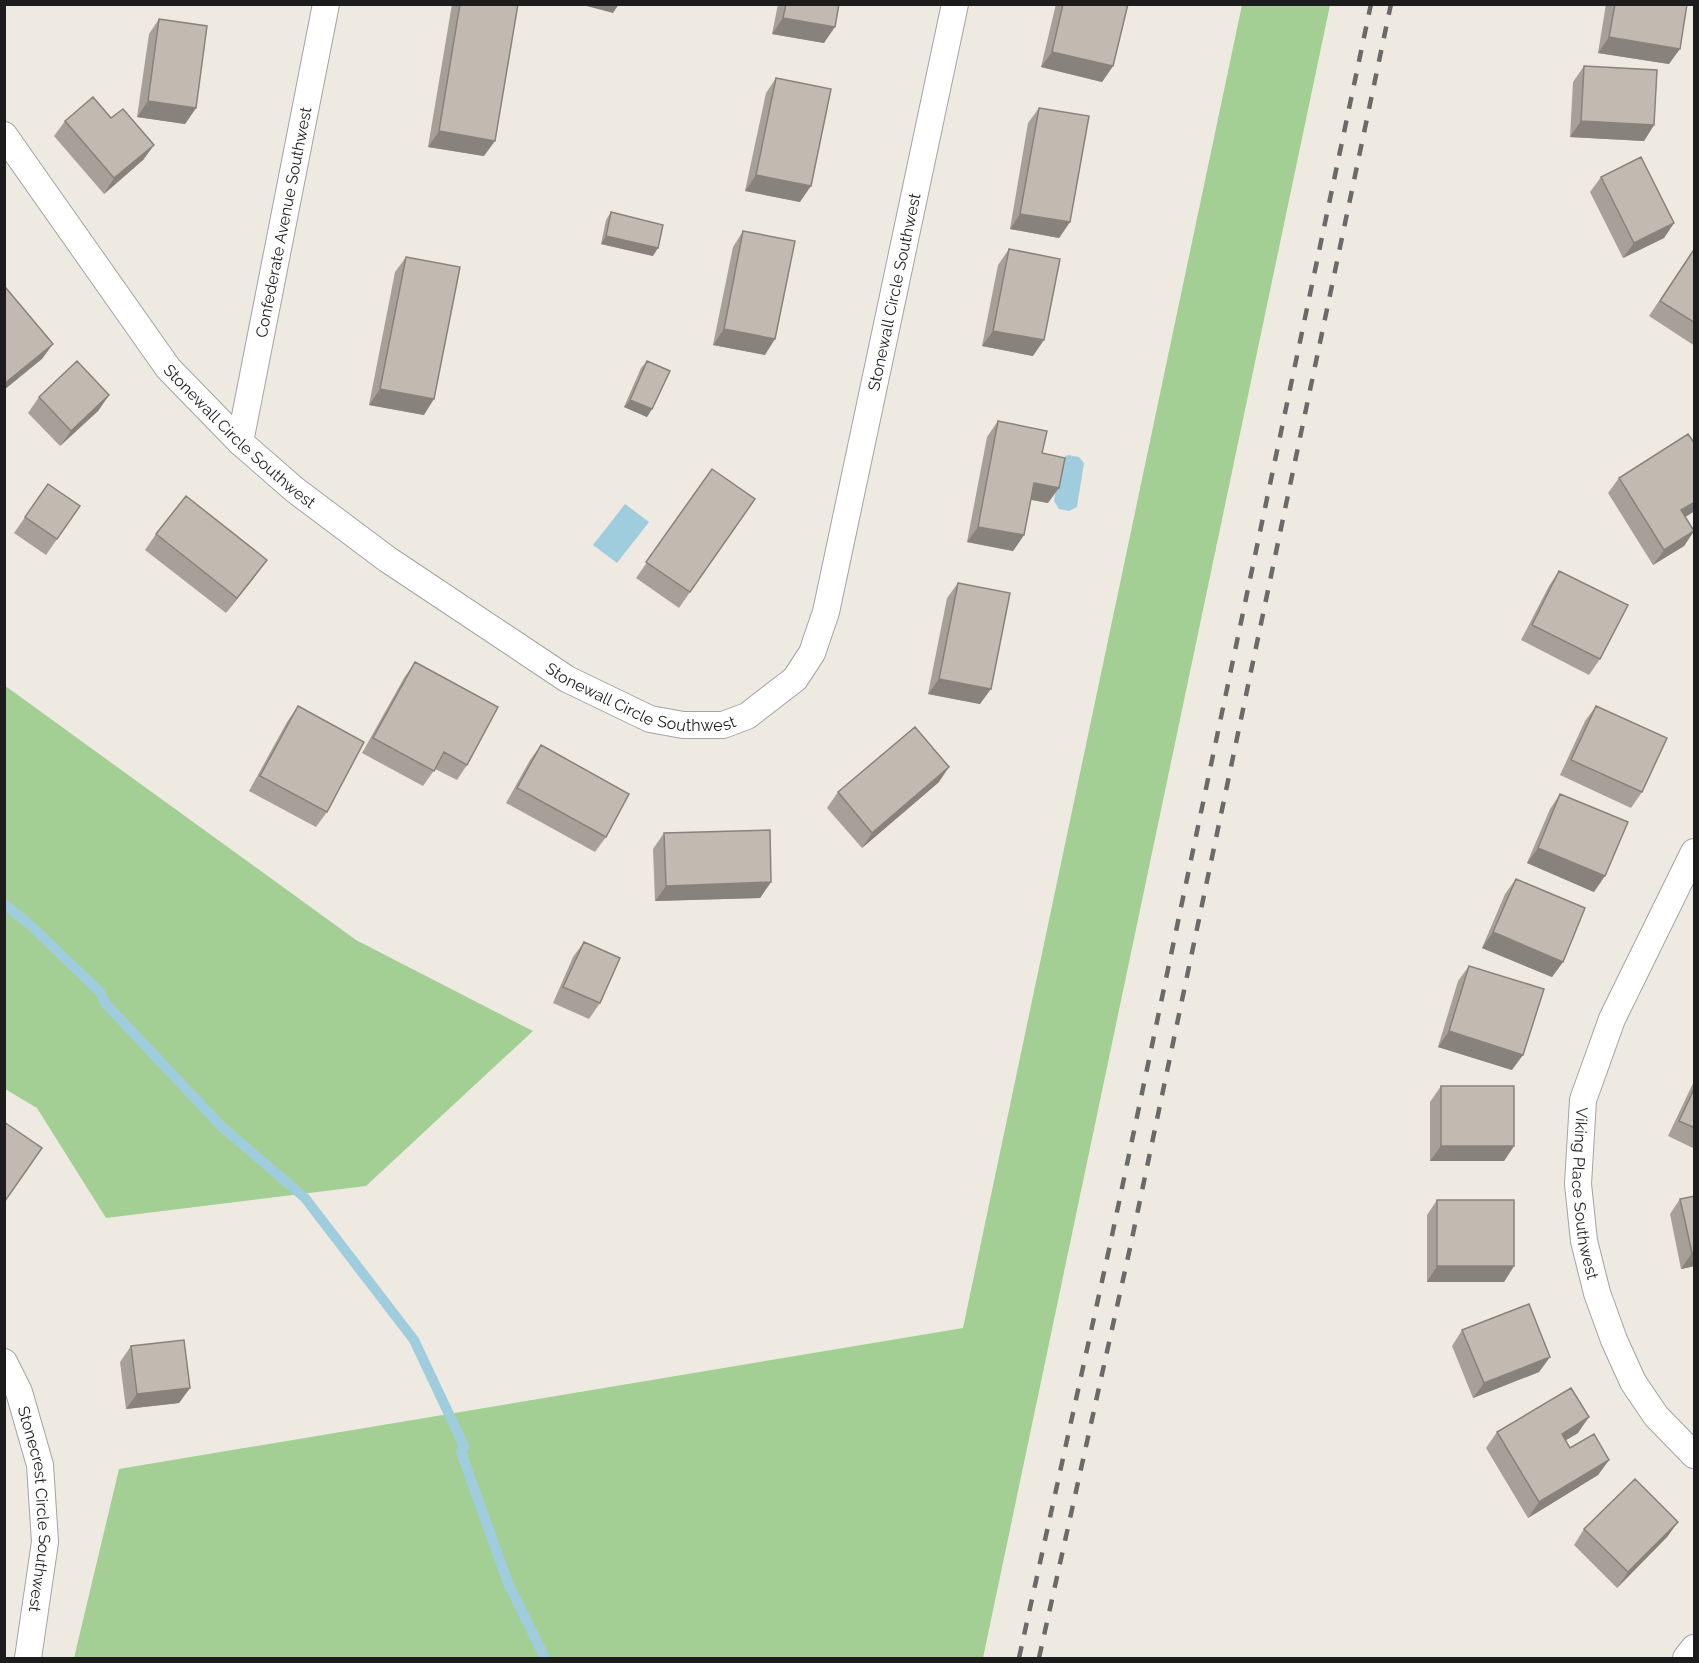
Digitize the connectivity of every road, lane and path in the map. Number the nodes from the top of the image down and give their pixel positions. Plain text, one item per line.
1 (326, 4) edge
2 (955, 4) edge
3 (4, 135) edge
4 (240, 442) junction
5 (1695, 852) edge
6 (4, 1362) edge
7 (1695, 1455) edge
8 (1695, 1648) edge
9 (28, 1659) edge
10 (1686, 1659) edge

1 - 4 street, Confederate Avenue Southwest
2 - 4 street, Stonewall Circle Southwest
3 - 4 street, Stonewall Circle Southwest
5 - 7 street, Viking Place Southwest
6 - 9 street, Stonecrest Circle Southwest
8 - 10 street

